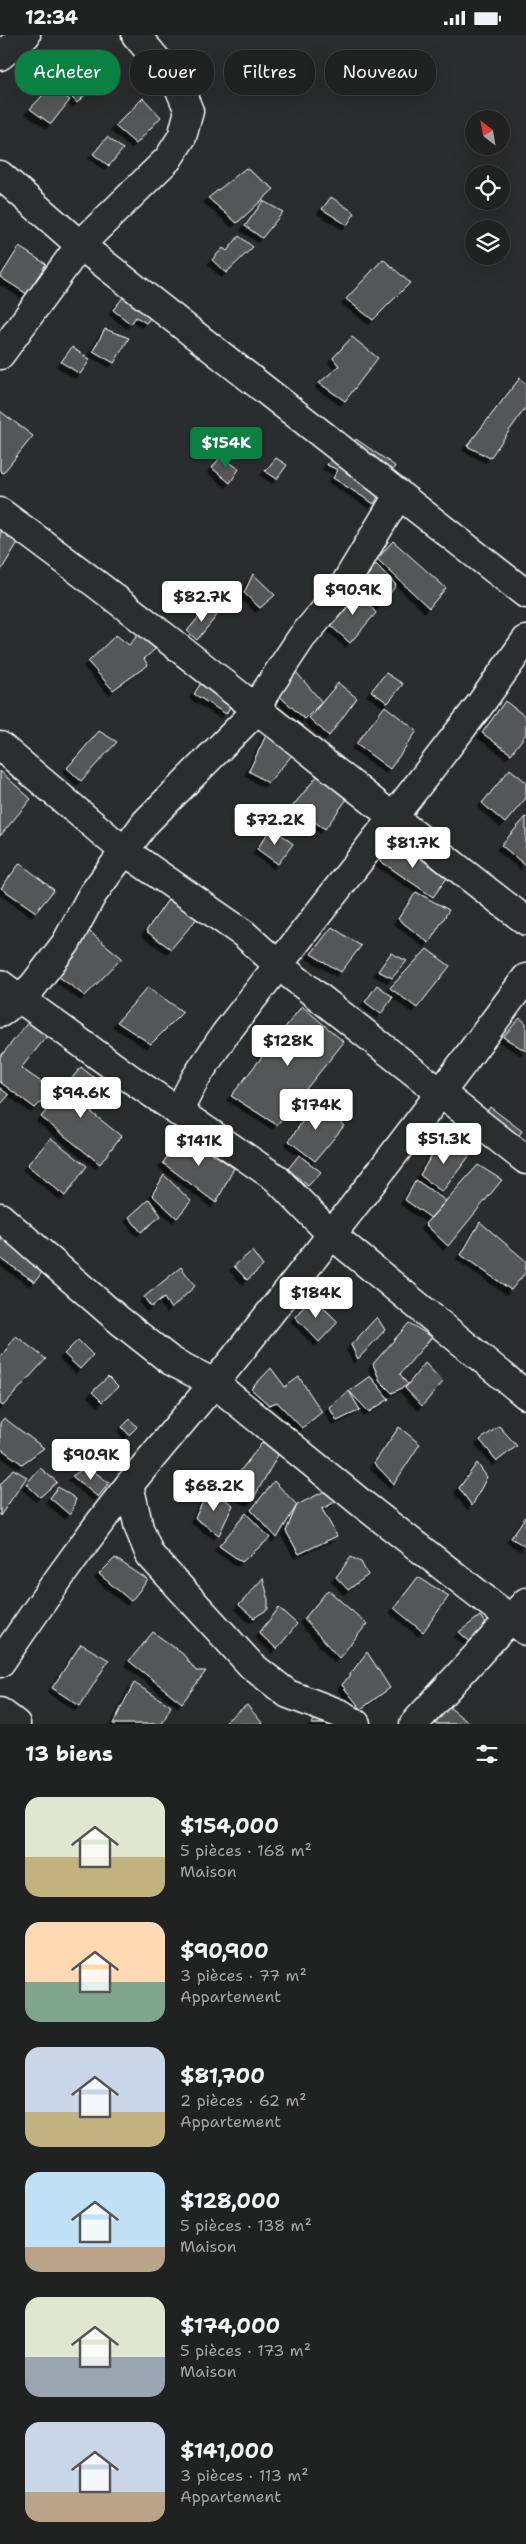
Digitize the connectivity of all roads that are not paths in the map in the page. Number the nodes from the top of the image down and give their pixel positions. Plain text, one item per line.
1 (26, 35) edge
2 (136, 35) edge
3 (0, 56) edge
4 (0, 175) edge
5 (80, 245) junction
6 (0, 355) edge
7 (399, 494) junction
8 (0, 512) edge
9 (526, 594) edge
10 (526, 640) edge
11 (256, 710) junction
12 (0, 746) edge
13 (392, 818) junction
14 (123, 850) junction
15 (526, 921) edge
16 (278, 965) junction
17 (526, 978) edge
18 (7, 998) edge
19 (441, 1093) junction
20 (178, 1112) junction
21 (526, 1161) edge
22 (0, 1217) edge
23 (332, 1235) junction
24 (214, 1383) junction
25 (526, 1395) edge
26 (129, 1485) junction
27 (521, 1617) edge
28 (0, 1663) edge
29 (0, 1712) edge
30 (16, 1724) edge
31 (356, 1724) edge
32 (414, 1724) edge

1 - 3 street
2 - 5 street
4 - 5 street
5 - 6 street
5 - 7 street
7 - 9 street
7 - 11 street
8 - 11 street
10 - 13 street
11 - 13 street
11 - 14 street
12 - 14 street
13 - 15 street
13 - 16 street
14 - 16 street
14 - 18 street
16 - 19 street
16 - 20 street
17 - 19 street
18 - 20 street
19 - 21 street
19 - 23 street
20 - 23 street
22 - 24 street
23 - 24 street
23 - 25 street
24 - 26 street
24 - 27 street
26 - 28 street
26 - 31 street
27 - 32 street
29 - 30 street

